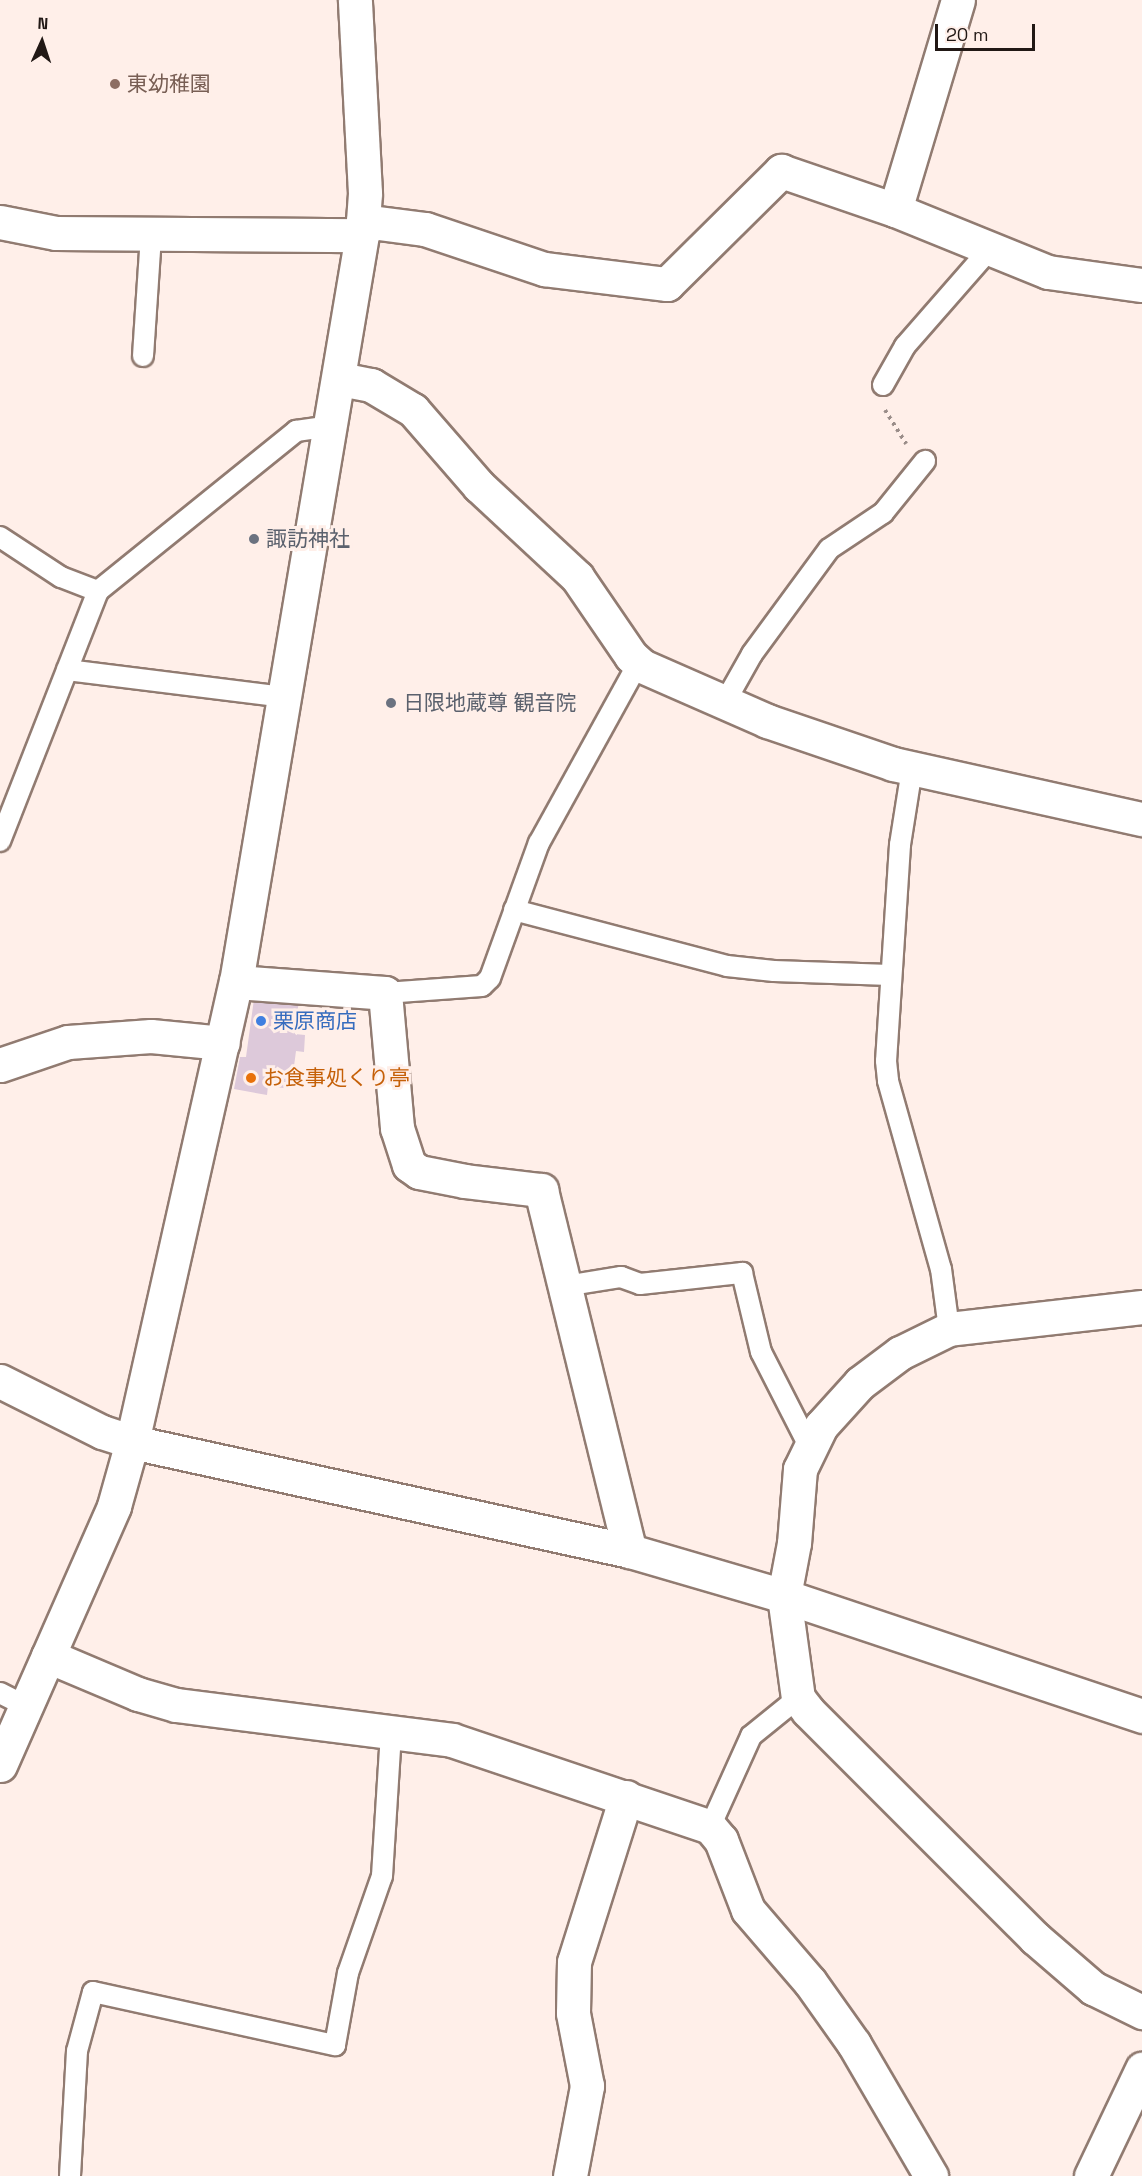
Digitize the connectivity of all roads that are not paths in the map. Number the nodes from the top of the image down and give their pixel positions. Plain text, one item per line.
1 (355, 0) edge
2 (958, 0) edge
3 (895, 210) junction
4 (0, 222) edge
5 (363, 228) junction
6 (151, 234) junction
7 (989, 250) junction
8 (1142, 285) edge
9 (143, 356) dead end
10 (340, 379) junction
11 (883, 385) road end
12 (330, 426) junction
13 (925, 461) road end
14 (0, 537) edge
15 (98, 591) junction
16 (638, 664) junction
17 (67, 670) junction
18 (285, 697) junction
19 (725, 702) junction
20 (912, 768) junction
21 (1142, 819) edge
22 (0, 841) edge
23 (514, 910) junction
24 (890, 975) junction
25 (236, 982) junction
26 (385, 993) junction
27 (223, 1043) junction
28 (0, 1065) edge
29 (565, 1286) junction
30 (1142, 1307) edge
31 (949, 1329) junction
32 (0, 1382) edge
33 (132, 1442) junction
34 (808, 1446) junction
35 (630, 1551) junction
36 (784, 1596) junction
37 (48, 1656) junction
38 (798, 1698) junction
39 (13, 1700) edge
40 (1142, 1716) edge
41 (391, 1733) junction
42 (0, 1765) edge
43 (626, 1797) junction
44 (710, 1827) junction
45 (1142, 2012) edge
46 (1142, 2069) edge
47 (70, 2176) edge
48 (570, 2176) edge
49 (931, 2176) edge
50 (1091, 2176) edge

1 - 5 street
2 - 3 street
3 - 5 street
3 - 7 street
4 - 6 street
5 - 6 street
5 - 10 street
6 - 9 lane
7 - 8 street
7 - 11 lane
10 - 12 street
10 - 16 street
12 - 15 lane
12 - 18 street
13 - 19 lane
14 - 15 lane
15 - 17 lane
16 - 19 street
16 - 23 lane
17 - 18 lane
17 - 22 lane
18 - 25 street
19 - 20 street
20 - 21 street
20 - 24 lane
23 - 24 lane
23 - 26 lane
24 - 31 lane
25 - 26 street
25 - 27 street
26 - 29 street
27 - 28 street
27 - 33 street
29 - 34 lane
29 - 35 street
30 - 31 street
31 - 34 street
32 - 33 street
33 - 35 street
33 - 37 street
34 - 36 street
35 - 36 street
36 - 38 street
36 - 40 street
37 - 39 street
37 - 41 street
38 - 44 lane
38 - 45 street
39 - 42 street
41 - 43 street
41 - 47 lane
43 - 44 street
43 - 48 street
44 - 49 street
46 - 50 street

